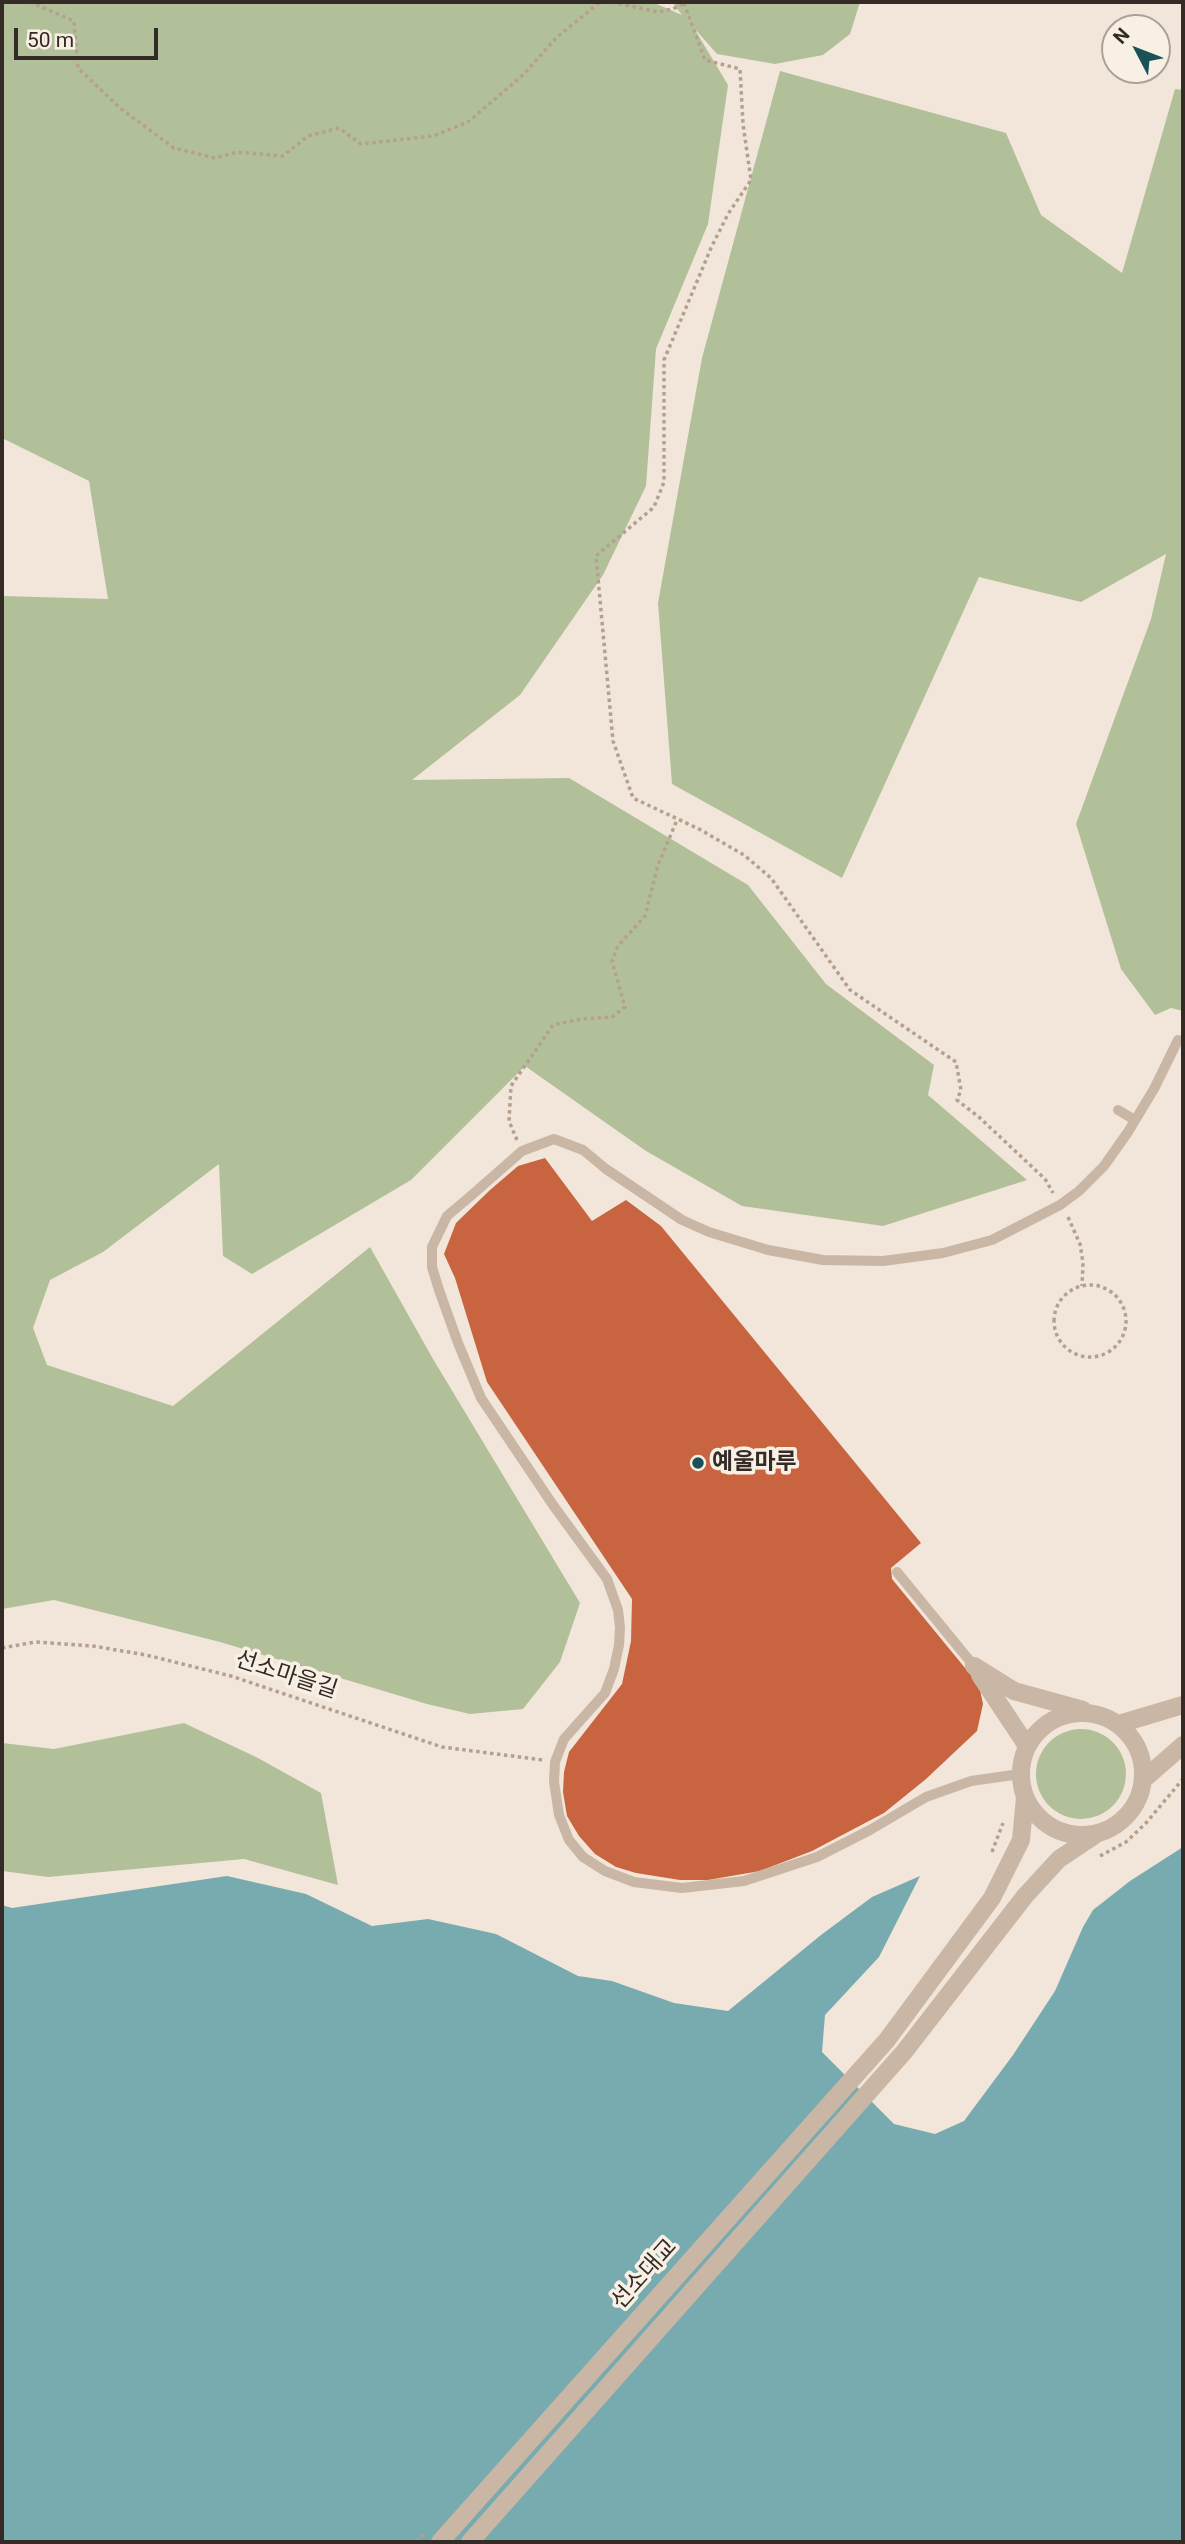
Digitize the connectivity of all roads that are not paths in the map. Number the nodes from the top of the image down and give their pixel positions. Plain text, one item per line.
1 (1178, 1040) dead end
2 (1118, 1110) dead end
3 (1135, 1120) junction
4 (897, 1572) dead end
5 (974, 1666) junction
6 (1183, 1705) edge
7 (1091, 1713) junction
8 (1119, 1724) junction
9 (1183, 1745) edge
10 (1027, 1746) junction
11 (1020, 1774) junction
12 (1143, 1780) junction
13 (1024, 1797) junction
14 (1098, 1833) junction
15 (440, 2542) edge
16 (470, 2542) edge

1 - 3 lane
2 - 3 lane
3 - 11 lane
4 - 5 lane
5 - 7 street
5 - 10 street
6 - 8 street
7 - 8 street
7 - 10 street
8 - 12 street
9 - 12 street
10 - 11 street
11 - 13 street
12 - 14 street
13 - 14 street
13 - 15 street, 선소대교
14 - 16 street, 선소대교

